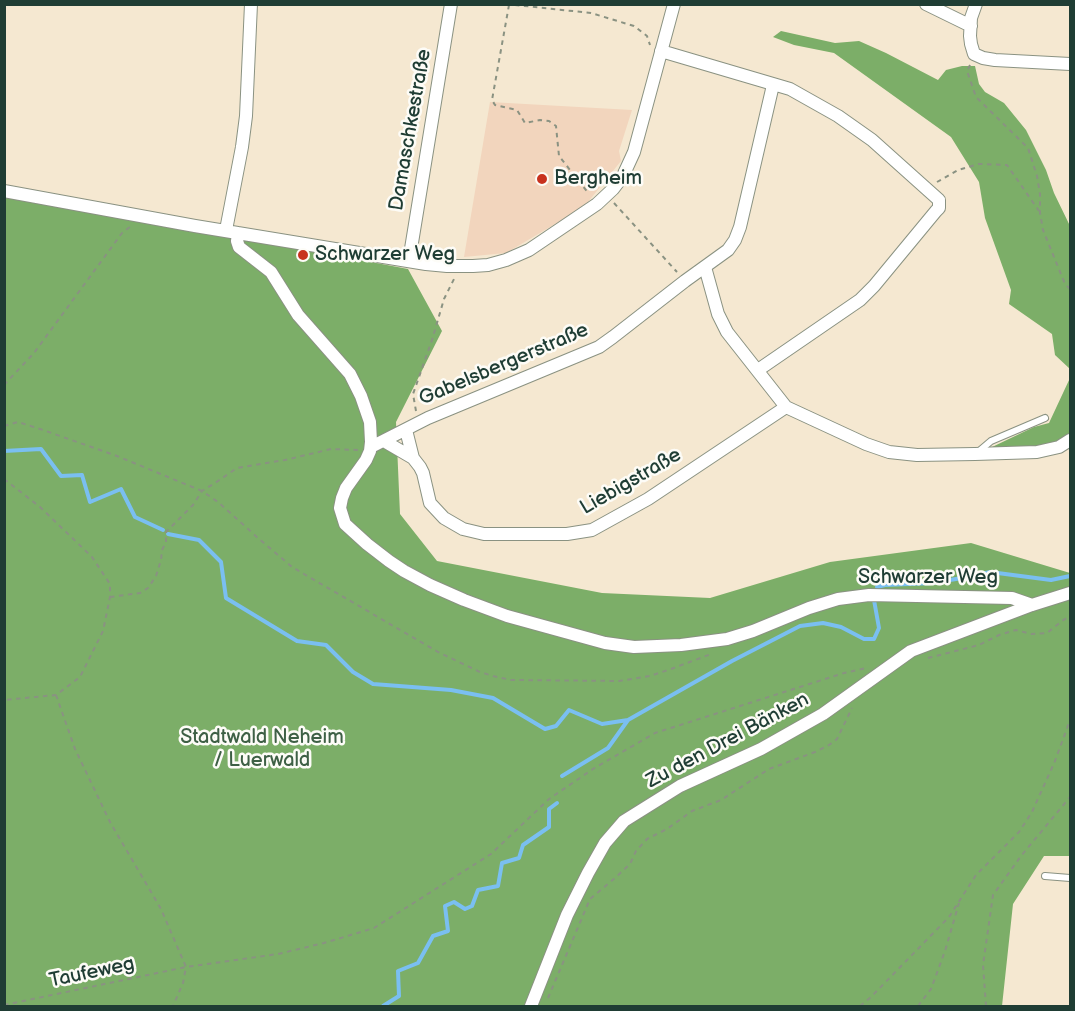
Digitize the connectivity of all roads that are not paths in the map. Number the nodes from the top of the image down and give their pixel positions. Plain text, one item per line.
1 (251, 4) edge
2 (451, 4) edge
3 (675, 4) edge
4 (926, 4) edge
5 (976, 4) edge
6 (970, 26) junction
7 (656, 48) junction
8 (1071, 64) edge
9 (773, 84) junction
10 (4, 191) edge
11 (232, 232) junction
12 (409, 261) junction
13 (705, 267) junction
14 (758, 370) junction
15 (786, 407) junction
16 (1045, 418) dead end
17 (406, 430) junction
18 (1071, 440) edge
19 (384, 441) junction
20 (370, 449) junction
21 (975, 454) junction
22 (413, 458) junction
23 (1071, 593) edge
24 (1032, 605) junction
25 (1045, 876) dead end
26 (1071, 878) edge
27 (531, 1006) edge

1 - 11 street
2 - 12 street, Damaschkestraße
3 - 7 street
4 - 6 street
5 - 6 street
6 - 8 street
7 - 9 street
7 - 12 street
9 - 13 street, Gabelsbergerstraße
9 - 14 street
10 - 11 street
11 - 12 street
11 - 20 street
13 - 14 street
13 - 17 street, Gabelsbergerstraße
14 - 15 street
15 - 21 street
15 - 22 street, Liebigstraße
16 - 21 lane
17 - 19 street, Gabelsbergerstraße
17 - 22 street, Liebigstraße
18 - 21 street
19 - 20 street, Gabelsbergerstraße
19 - 22 street
20 - 24 street, Schwarzer Weg
23 - 24 street, Zu den Drei Bänken
24 - 27 street, Zu den Drei Bänken
25 - 26 lane

